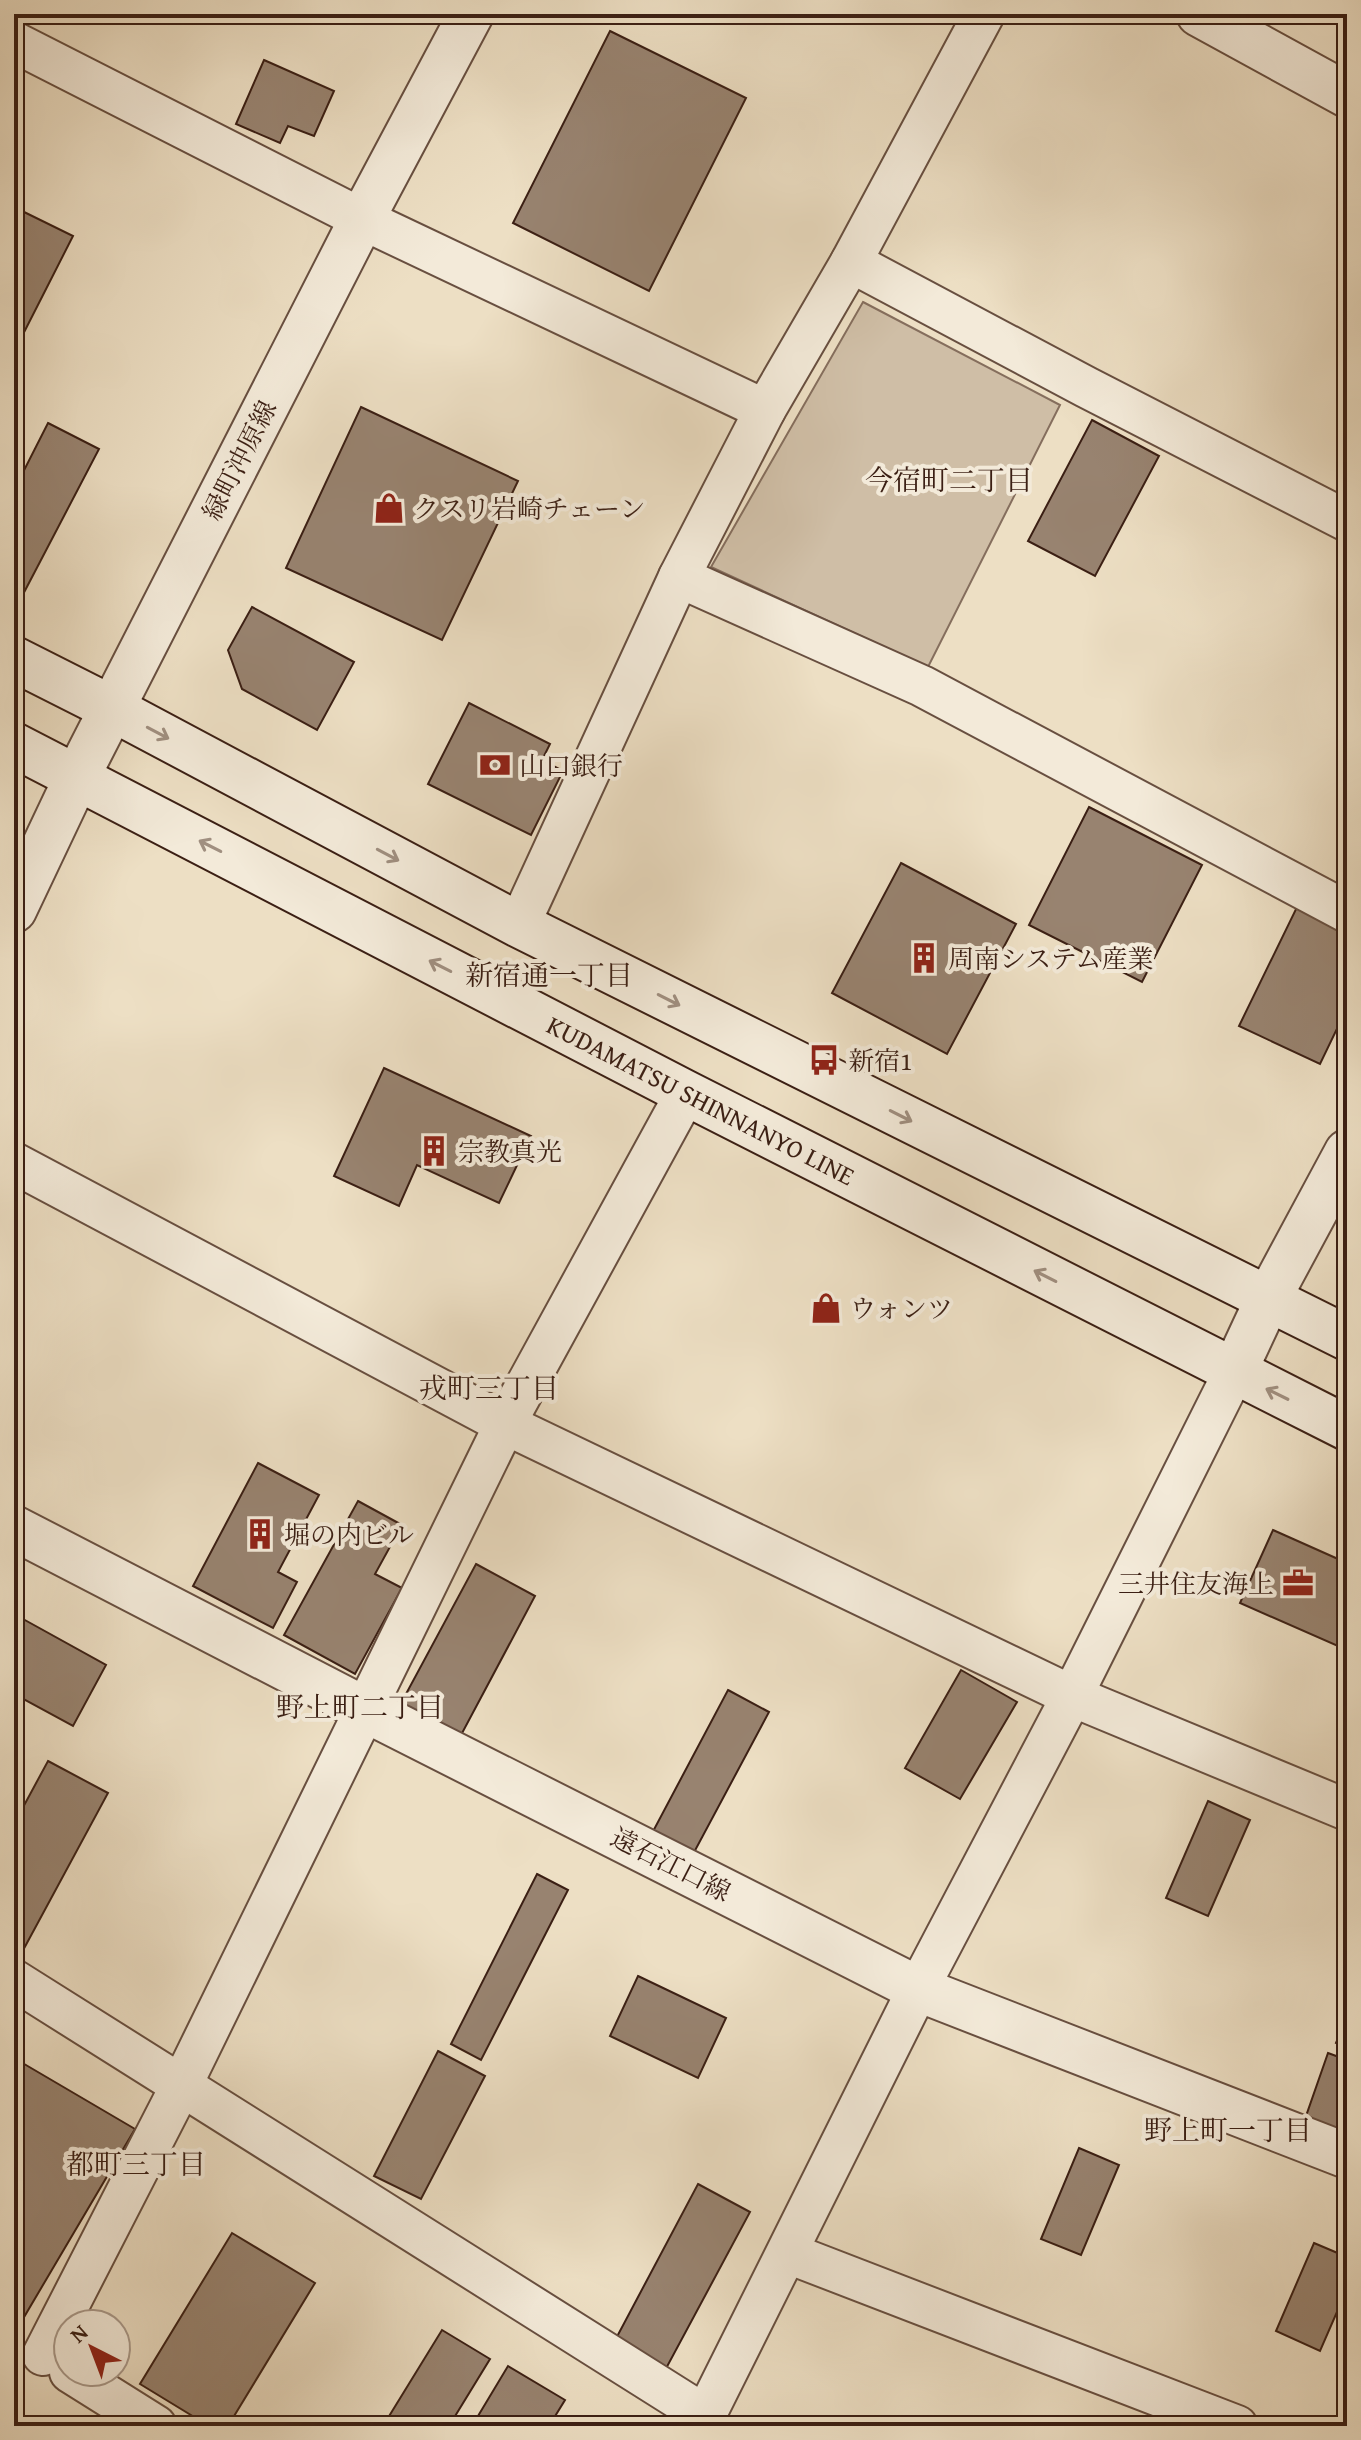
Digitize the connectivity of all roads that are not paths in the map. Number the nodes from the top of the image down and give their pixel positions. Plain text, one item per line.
1 (471, 14) edge
2 (984, 14) edge
3 (1199, 14) edge
4 (14, 42) edge
5 (1347, 95) edge
6 (362, 219) junction
7 (851, 262) junction
8 (765, 410) junction
9 (1347, 521) edge
10 (679, 577) junction
11 (14, 659) edge
12 (113, 709) junction
13 (14, 745) edge
14 (77, 777) junction
15 (14, 910) edge
16 (1347, 912) edge
17 (519, 925) junction
18 (686, 1093) junction
19 (1347, 1152) edge
20 (14, 1163) edge
21 (1268, 1299) junction
22 (1347, 1338) edge
23 (1234, 1372) junction
24 (505, 1424) junction
25 (1347, 1428) edge
26 (14, 1528) edge
27 (1072, 1696) junction
28 (366, 1710) junction
29 (1347, 1810) edge
30 (14, 1980) edge
31 (918, 1989) junction
32 (182, 2084) junction
33 (1347, 2156) edge
34 (788, 2253) junction
35 (49, 2359) edge
36 (703, 2421) edge
37 (156, 2426) edge
38 (1237, 2426) edge

1 - 6 main road, 緑町沖原線
2 - 7 street
3 - 5 main road
4 - 6 street
6 - 8 street
6 - 12 main road, 緑町沖原線
7 - 8 street
7 - 9 street
8 - 10 street
10 - 16 street
10 - 17 street
11 - 12 main road
12 - 14 main road, 緑町沖原線
12 -> 17 main road
13 - 14 main road, KUDAMATSU SHINNANYO LINE
14 - 15 main road, 緑町沖原線
18 -> 14 main road, KUDAMATSU SHINNANYO LINE
17 -> 21 main road
23 -> 18 main road, KUDAMATSU SHINNANYO LINE
18 - 24 street
19 - 21 main road
20 - 24 street
21 - 22 main road
21 - 23 main road
25 -> 23 main road, KUDAMATSU SHINNANYO LINE
23 - 27 street
24 - 27 street
24 - 28 street
26 - 28 main road, 遠石江口線
27 - 29 street
27 - 31 street
28 - 31 main road, 遠石江口線
28 - 32 street
30 - 32 street
31 - 33 main road, 遠石江口線
31 - 34 street
32 - 35 street
32 - 36 street
34 - 36 street
34 - 38 street
35 - 37 street

